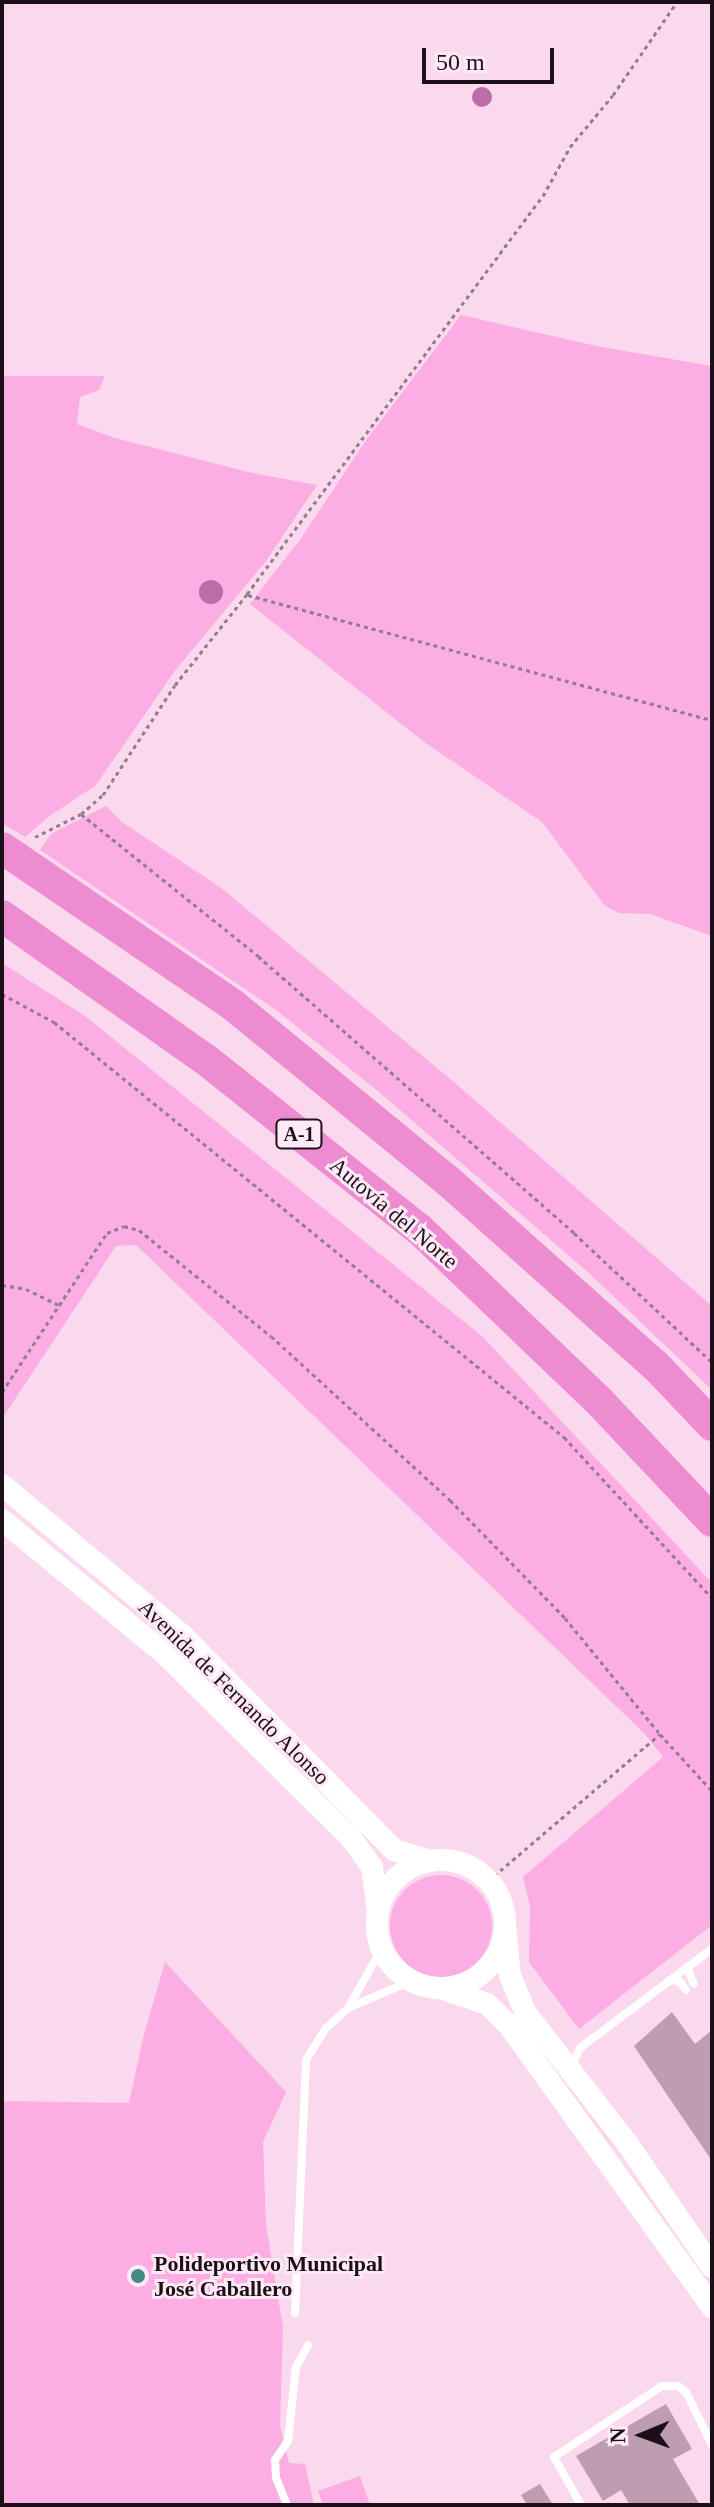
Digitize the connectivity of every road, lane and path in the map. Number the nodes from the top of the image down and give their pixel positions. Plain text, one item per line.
1 (677, 2) edge
2 (247, 594) junction
3 (712, 720) edge
4 (81, 814) junction
5 (35, 837) dead end
6 (2, 848) edge
7 (2, 916) edge
8 (2, 994) edge
9 (2, 1285) edge
10 (59, 1305) junction
11 (712, 1362) edge
12 (2, 1392) edge
13 (598, 1400) junction
14 (712, 1425) edge
15 (2, 1485) edge
16 (2, 1520) edge
17 (712, 1521) edge
18 (712, 1546) edge
19 (712, 1598) edge
20 (660, 1734) junction
21 (712, 1791) edge
22 (430, 1861) junction
23 (488, 1881) junction
24 (378, 1911) junction
25 (505, 1927) junction
26 (382, 1948) junction
27 (712, 1949) edge
28 (687, 1967) junction
29 (670, 1980) junction
30 (411, 1981) junction
31 (440, 1988) junction
32 (348, 2008) junction
33 (570, 2070) junction
34 (712, 2267) edge
35 (712, 2307) edge
36 (295, 2313) dead end
37 (308, 2345) dead end
38 (712, 2445) edge
39 (287, 2505) edge
40 (581, 2505) edge

1 - 2 path
2 - 3 path
2 - 4 path
4 - 5 path
4 - 11 path
6 - 14 highway, A-1
7 - 13 highway, Autovía del Norte / A-1
8 - 19 path
9 - 10 path
10 - 12 path
10 - 20 path
13 - 17 highway, Autovía del Norte / A-1
13 - 18 highway
15 - 22 street, Avenida de Fernando Alonso
16 - 24 street, Avenida de Fernando Alonso
20 - 21 path
20 - 23 path
22 - 23 street
22 - 24 street
23 - 25 street
24 - 26 street
25 - 31 street
25 - 33 street
26 - 30 street
26 - 32 lane
27 - 28 lane
28 - 29 lane
28 - 29 lane
29 - 33 lane
30 - 31 street
30 - 32 lane
31 - 35 street
32 - 36 lane
33 - 34 street
37 - 39 lane
38 - 40 lane

